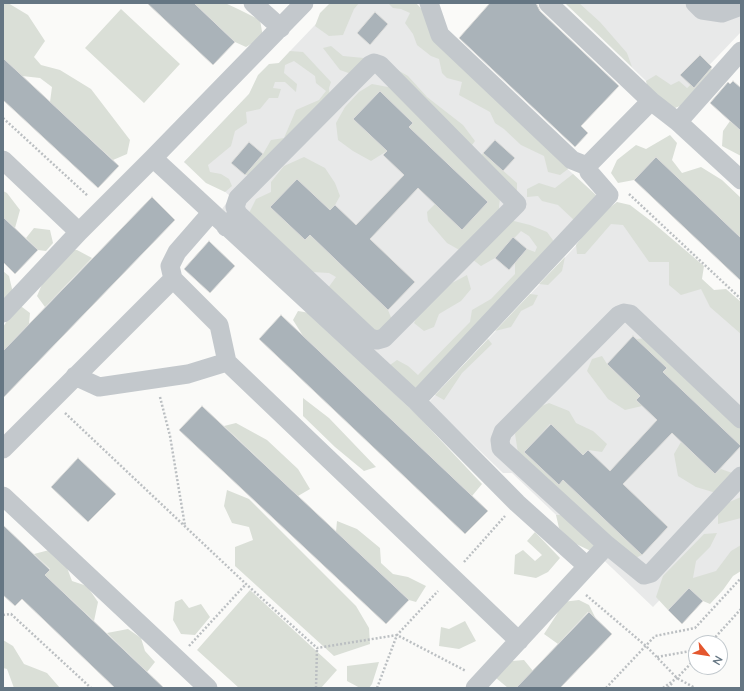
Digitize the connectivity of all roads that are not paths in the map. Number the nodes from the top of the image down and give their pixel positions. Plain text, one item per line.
1 (253, 3) edge
2 (304, 3) edge
3 (429, 3) edge
4 (548, 3) edge
5 (695, 3) edge
6 (741, 6) edge
7 (280, 28) junction
8 (741, 51) edge
9 (651, 101) junction
10 (678, 122) junction
11 (153, 158) junction
12 (3, 160) edge
13 (587, 166) junction
14 (741, 180) edge
15 (211, 212) junction
16 (232, 221) junction
17 (79, 232) junction
18 (173, 278) junction
19 (3, 313) edge
20 (227, 362) junction
21 (75, 376) junction
22 (416, 401) junction
23 (741, 419) edge
24 (3, 449) edge
25 (741, 476) edge
26 (3, 496) edge
27 (607, 545) junction
28 (587, 566) junction
29 (519, 641) junction
30 (479, 684) edge
31 (208, 688) edge

1 - 7 lane
2 - 7 lane
3 - 13 lane
4 - 9 lane
5 - 6 lane
7 - 11 lane
8 - 10 lane
9 - 10 lane
9 - 13 lane
10 - 14 lane
11 - 15 lane
11 - 17 lane
12 - 17 lane
13 - 22 lane
15 - 16 lane
15 - 18 lane
16 - 16 lane
16 - 22 lane
17 - 19 lane
18 - 20 lane
18 - 21 lane
20 - 21 lane
20 - 29 lane
21 - 24 lane
22 - 28 lane
23 - 27 lane
25 - 27 lane
26 - 31 lane
27 - 28 lane
28 - 29 lane
29 - 30 lane

